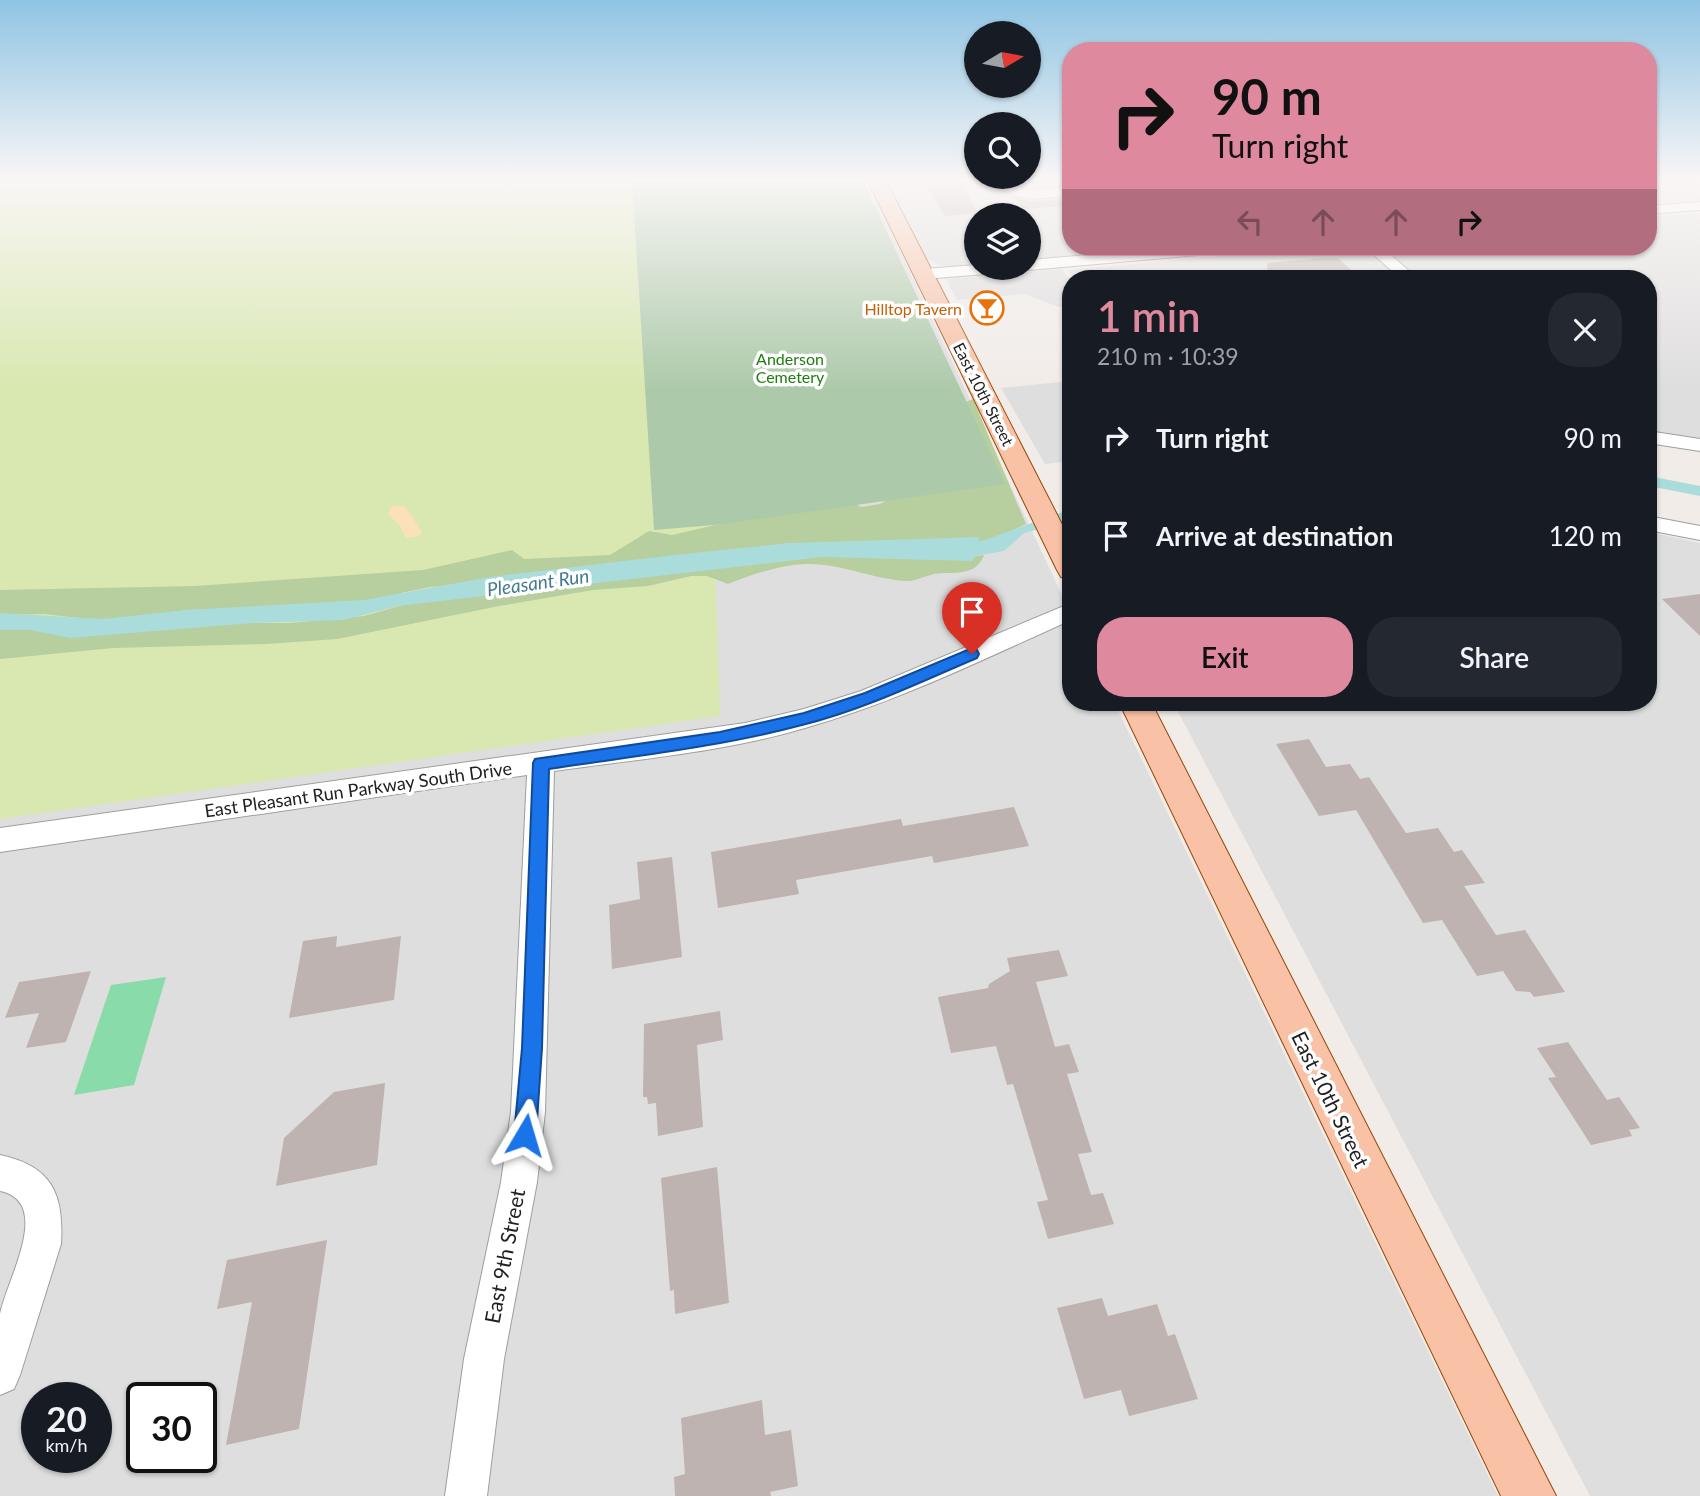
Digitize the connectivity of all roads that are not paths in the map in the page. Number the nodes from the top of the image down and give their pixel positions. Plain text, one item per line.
1 (912, 251) edge
2 (1131, 256) edge
3 (1383, 256) edge
4 (1041, 264) edge
5 (1400, 270) edge
6 (964, 271) edge
7 (924, 274) junction
8 (1657, 439) edge
9 (1700, 445) edge
10 (1657, 525) edge
11 (1700, 533) edge
12 (1062, 551) edge
13 (1062, 615) edge
14 (1139, 711) edge
15 (541, 763) junction
16 (0, 841) edge
17 (0, 1173) edge
18 (0, 1376) edge
19 (466, 1496) edge
20 (1529, 1496) edge

1 - 7 main road, East 10th Street
2 - 4 street
3 - 5 street
6 - 7 street
7 - 12 main road, East 10th Street
8 - 9 street
10 - 11 street
13 - 15 street, East Pleasant Run Parkway South Drive
14 - 20 main road, East 10th Street
15 - 16 street, East Pleasant Run Parkway South Drive
15 - 19 street, East 9th Street
17 - 18 street

